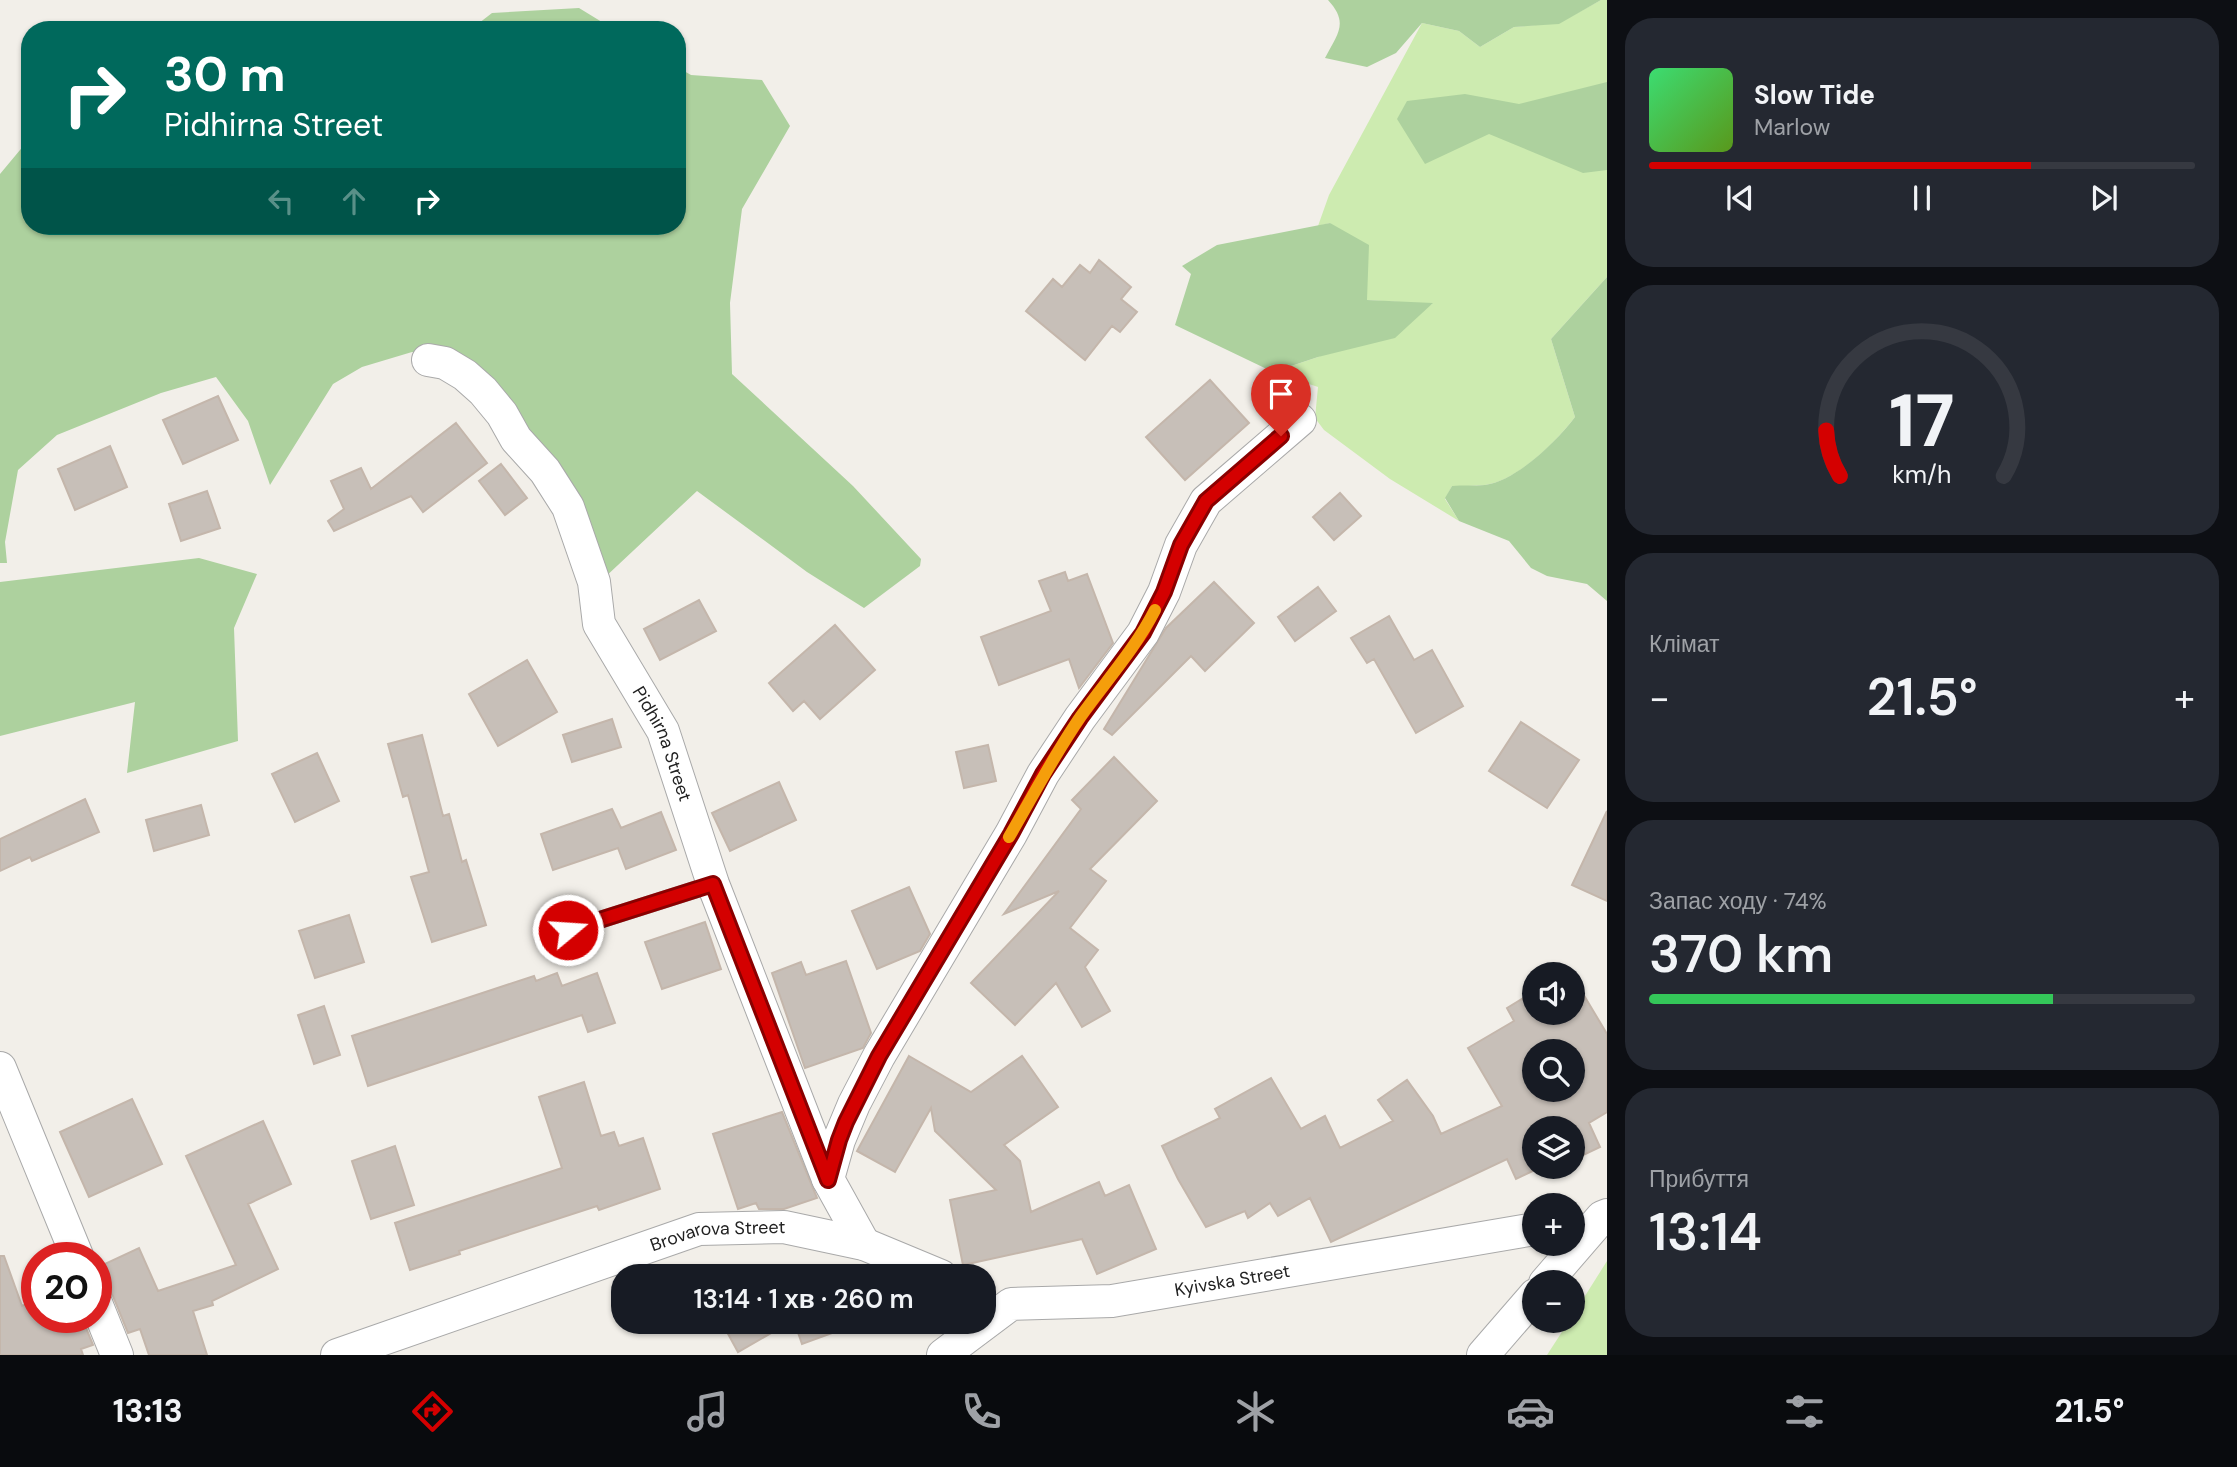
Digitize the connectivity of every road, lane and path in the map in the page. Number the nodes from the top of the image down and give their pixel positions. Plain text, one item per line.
1 (428, 360) dead end
2 (1300, 420) dead end
3 (713, 884) junction
4 (543, 938) dead end
5 (0, 1068) edge
6 (828, 1180) junction
7 (1594, 1218) edge
8 (1522, 1231) edge
9 (71, 1242) edge
10 (864, 1244) junction
11 (912, 1264) edge
12 (1555, 1270) edge
13 (997, 1298) edge
14 (1522, 1310) edge
15 (108, 1333) edge
16 (117, 1355) edge
17 (337, 1355) edge
18 (943, 1355) edge
19 (1483, 1355) edge

1 - 3 street, Pidhirna Street
2 - 6 street
3 - 4 lane
3 - 6 street, Pidhirna Street
5 - 9 street
6 - 10 street, Pidhirna Street
7 - 12 street
8 - 13 street, Kyivska Street
10 - 11 street, Brovarova Street
10 - 17 street, Brovarova Street
13 - 18 street, Kyivska Street
14 - 19 street
15 - 16 street

